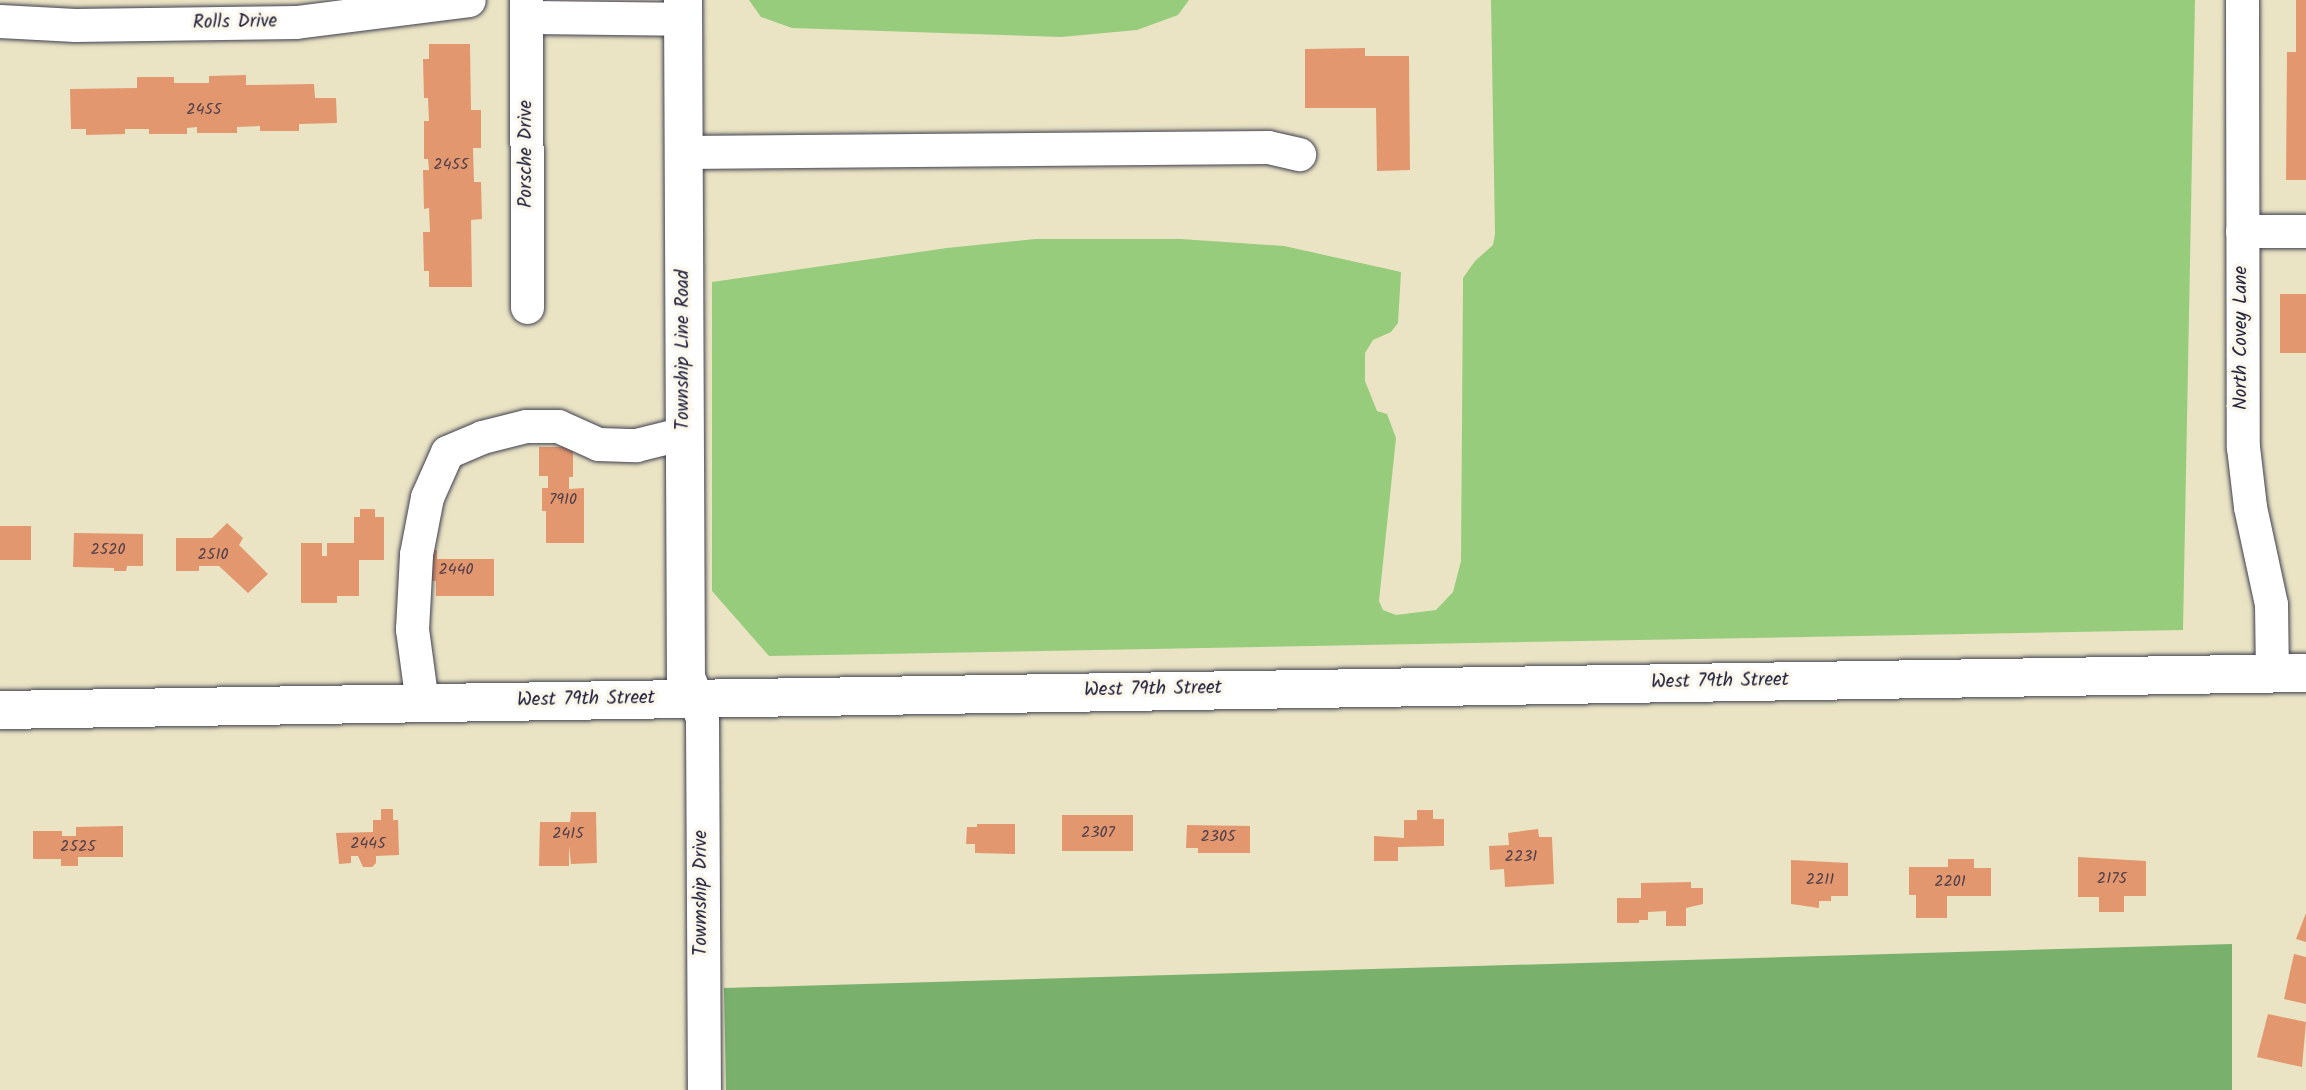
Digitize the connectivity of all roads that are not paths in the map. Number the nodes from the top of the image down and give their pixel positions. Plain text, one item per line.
1 (469, 0) edge
2 (2242, 0) edge
3 (526, 8) edge
4 (683, 10) edge
5 (0, 21) edge
6 (683, 152) junction
7 (1298, 154) dead end
8 (2306, 230) edge
9 (2242, 231) junction
10 (527, 307) dead end
11 (685, 433) junction
12 (2289, 673) edge
13 (694, 697) junction
14 (422, 703) junction
15 (0, 710) edge
16 (704, 1090) edge

1 - 5 street, Rolls Drive
2 - 9 street, North Covey Lane
3 - 4 street
3 - 10 street, Porsche Drive
4 - 6 main road, Township Line Road
6 - 7 street
6 - 11 main road, Township Line Road
8 - 9 street
9 - 12 street, North Covey Lane
11 - 13 main road, Township Line Road
11 - 14 street
12 - 13 main road, West 79th Street
13 - 14 main road, West 79th Street
13 - 16 street, Towmship Drive
14 - 15 main road, West 79th Street

